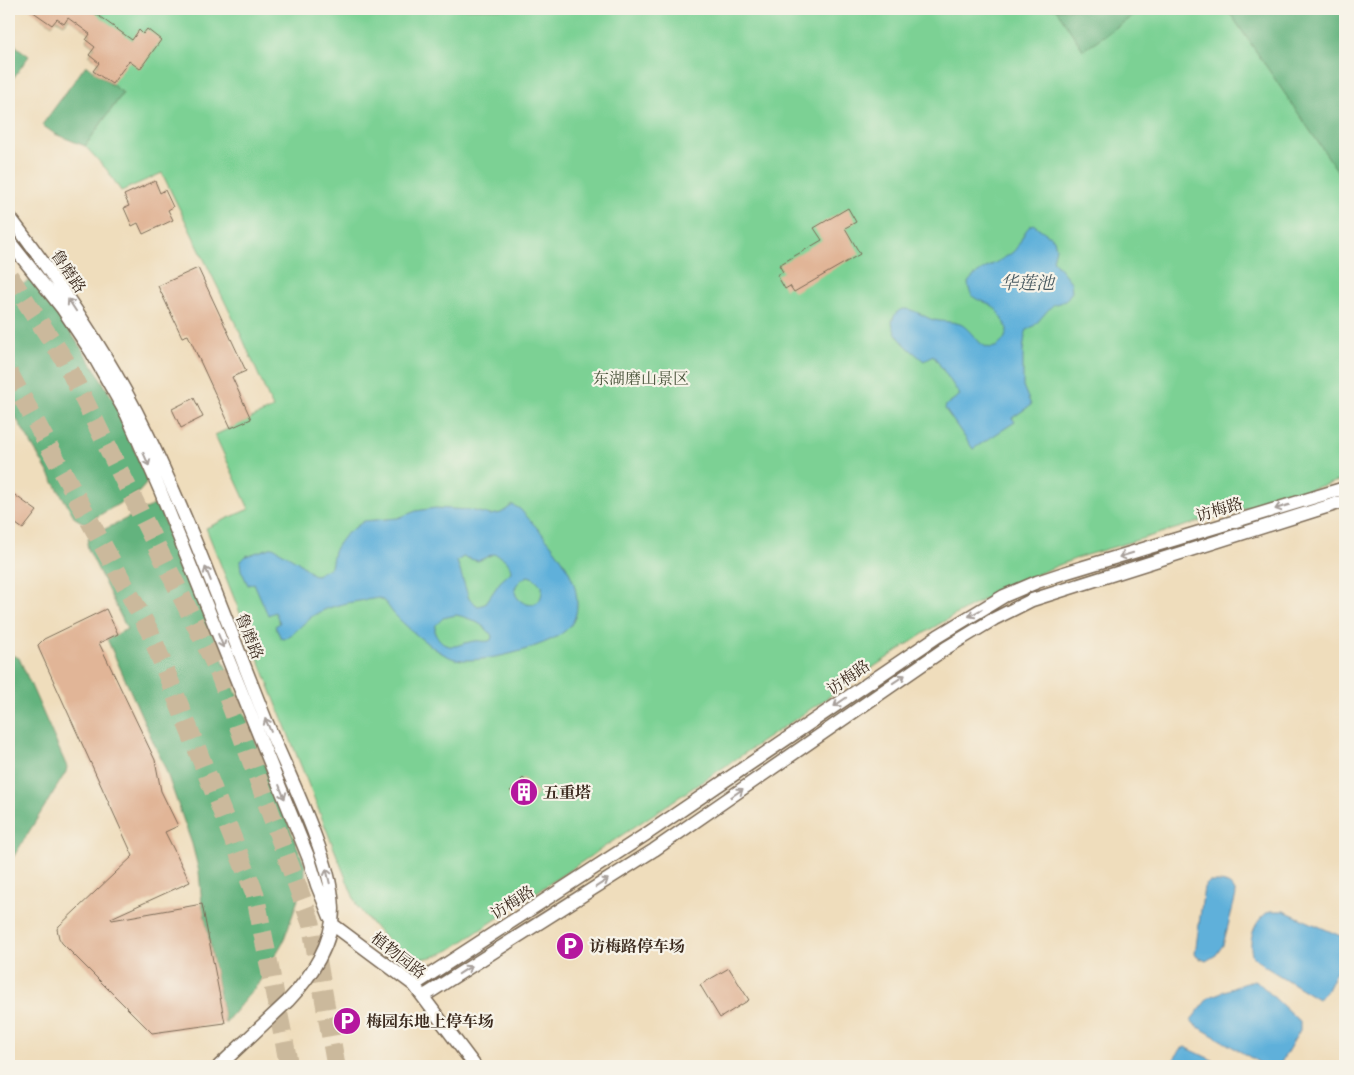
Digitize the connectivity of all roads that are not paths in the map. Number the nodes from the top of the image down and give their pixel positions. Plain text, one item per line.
1 (9, 216) edge
2 (9, 241) edge
3 (1345, 488) edge
4 (1309, 499) junction
5 (1345, 501) edge
6 (1313, 511) junction
7 (938, 636) junction
8 (946, 648) junction
9 (332, 924) junction
10 (414, 985) junction
11 (424, 996) junction
12 (219, 1066) edge
13 (475, 1066) edge

9 -> 1 street, 鲁磨路
2 -> 9 street
3 - 4 street, 访梅路
4 - 6 street
4 -> 7 street, 访梅路
5 - 6 street, 访梅路
6 - 8 street, 访梅路
7 - 8 street
7 -> 10 street, 访梅路
11 -> 8 street, 访梅路
9 - 10 street, 植物园路
9 - 12 street, 鲁磨路
10 - 11 street, 植物园路
11 - 13 street, 植物园路

